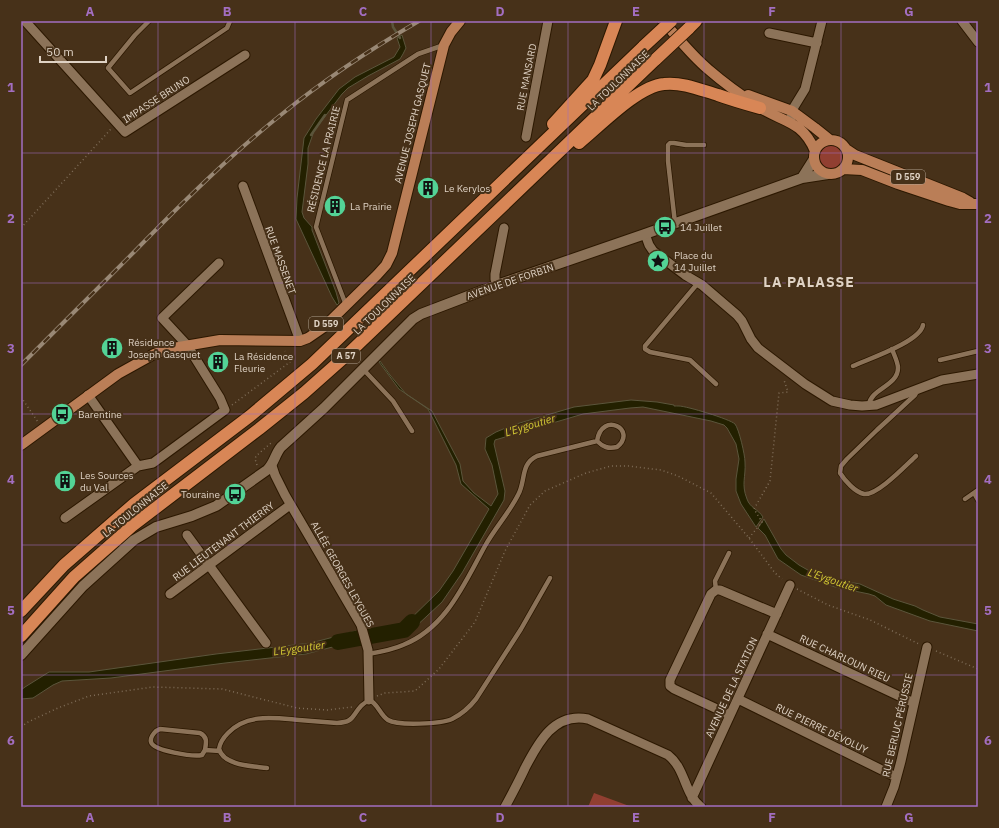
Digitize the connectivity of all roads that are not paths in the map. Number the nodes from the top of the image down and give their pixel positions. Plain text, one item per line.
1 (25, 21) edge
2 (149, 21) edge
3 (230, 21) edge
4 (460, 21) edge
5 (548, 21) edge
6 (616, 21) edge
7 (663, 21) edge
8 (671, 21) edge
9 (822, 21) edge
10 (962, 21) edge
11 (692, 25) edge
12 (769, 33) dead end
13 (978, 42) edge
14 (817, 43) junction
15 (444, 45) junction
16 (245, 55) dead end
17 (738, 92) junction
18 (760, 108) junction
19 (792, 111) junction
20 (790, 122) junction
21 (526, 137) dead end
22 (830, 140) junction
23 (704, 145) dead end
24 (846, 149) junction
25 (814, 155) junction
26 (843, 168) junction
27 (828, 174) junction
28 (887, 174) junction
29 (802, 178) junction
30 (243, 186) dead end
31 (516, 194) junction
32 (975, 204) edge
33 (462, 221) junction
34 (675, 223) junction
35 (504, 228) dead end
36 (645, 234) junction
37 (219, 263) dead end
38 (698, 283) junction
39 (497, 285) junction
40 (346, 305) junction
41 (923, 326) dead end
42 (300, 341) junction
43 (187, 346) junction
44 (892, 350) junction
45 (978, 351) edge
46 (940, 360) dead end
47 (853, 366) dead end
48 (363, 369) junction
49 (978, 374) edge
50 (716, 384) dead end
51 (916, 390) junction
52 (88, 395) junction
53 (869, 406) junction
54 (412, 431) dead end
55 (597, 441) junction
56 (21, 445) edge
57 (916, 456) dead end
58 (138, 466) junction
59 (272, 466) junction
60 (978, 490) edge
61 (974, 494) junction
62 (965, 499) dead end
63 (978, 500) edge
64 (290, 505) junction
65 (65, 518) dead end
66 (187, 536) dead end
67 (729, 553) dead end
68 (209, 566) junction
69 (550, 578) dead end
70 (790, 585) road end
71 (716, 590) junction
72 (170, 594) dead end
73 (21, 611) edge
74 (776, 614) junction
75 (768, 634) junction
76 (21, 636) edge
77 (266, 643) dead end
78 (927, 647) road end
79 (368, 654) junction
80 (21, 655) edge
81 (373, 698) junction
82 (738, 699) junction
83 (914, 703) junction
84 (730, 715) junction
85 (205, 750) junction
86 (220, 751) junction
87 (267, 768) dead end
88 (896, 777) junction
89 (692, 798) junction
90 (505, 807) edge
91 (701, 807) edge
92 (886, 807) edge

1 - 16 street, IMPASSE BRUNO
2 - 3 lane
4 - 15 main road, AVENUE JOSEPH GASQUET / D 559
5 - 21 street, RUE MANSARD
6 - 33 highway
7 - 17 main road
8 - 33 highway, LA TOULONNAISE / A 57, bridge
9 - 14 street
10 - 13 street
11 - 31 highway, LA TOULONNAISE / A 57, bridge
12 - 14 street
14 - 19 street
15 - 40 main road, AVENUE JOSEPH GASQUET / D 559
15 - 40 lane, RÉSIDENCE LA PRAIRIE
17 - 18 main road
17 - 19 main road
18 - 20 main road
18 - 31 highway
19 - 20 street
19 - 22 main road
20 - 25 main road
22 - 24 main road
22 - 25 main road
23 - 34 lane
24 - 26 main road
24 - 28 main road, D 559
25 - 27 main road
25 - 29 street
26 - 27 main road
26 - 28 main road, D 559
27 - 29 street, AVENUE DE FORBIN
28 - 32 main road, D 559
29 - 34 street, AVENUE DE FORBIN
30 - 42 street, RUE MASSENET
31 - 76 highway, LA TOULONNAISE / A 57
33 - 73 highway, LA TOULONNAISE / A 57
34 - 36 street, AVENUE DE FORBIN
35 - 39 street
36 - 38 street
36 - 39 street, AVENUE DE FORBIN
37 - 43 street
38 - 50 lane
38 - 53 street
39 - 48 street, AVENUE DE FORBIN
40 - 42 main road, AVENUE JOSEPH GASQUET / D 559
41 - 44 lane
42 - 43 main road, D 559
43 - 52 main road, D 559
43 - 58 street
44 - 47 lane
44 - 53 lane
45 - 46 lane
48 - 54 lane
48 - 59 street, AVENUE DE FORBIN
49 - 51 street
51 - 53 street
51 - 57 lane
52 - 56 main road, D 559
52 - 58 street
55 - 55 lane
55 - 79 lane
58 - 65 street
59 - 64 street, ALLÉE GEORGES LEYGUES
59 - 80 street
60 - 61 lane
61 - 62 lane
61 - 63 lane
64 - 68 street, RUE LIEUTENANT THIERRY
64 - 79 street, ALLÉE GEORGES LEYGUES
66 - 68 street
67 - 71 lane
68 - 72 street, RUE LIEUTENANT THIERRY
68 - 77 street
69 - 81 lane
70 - 74 street, AVENUE DE LA STATION
71 - 74 street
71 - 84 street
74 - 75 street, AVENUE DE LA STATION
75 - 82 street, AVENUE DE LA STATION
75 - 83 street, RUE CHARLOUN RIEU
78 - 83 street, RUE BERLUC PÉRUSSIE
79 - 81 street, ALLÉE GEORGES LEYGUES
81 - 86 lane
82 - 84 street, AVENUE DE LA STATION
82 - 88 street, RUE PIERRE DÉVOLUY
83 - 88 street, RUE BERLUC PÉRUSSIE
84 - 89 street, AVENUE DE LA STATION
85 - 85 lane
85 - 86 lane
86 - 87 lane
88 - 92 street, RUE BERLUC PÉRUSSIE
89 - 90 street
89 - 91 street

